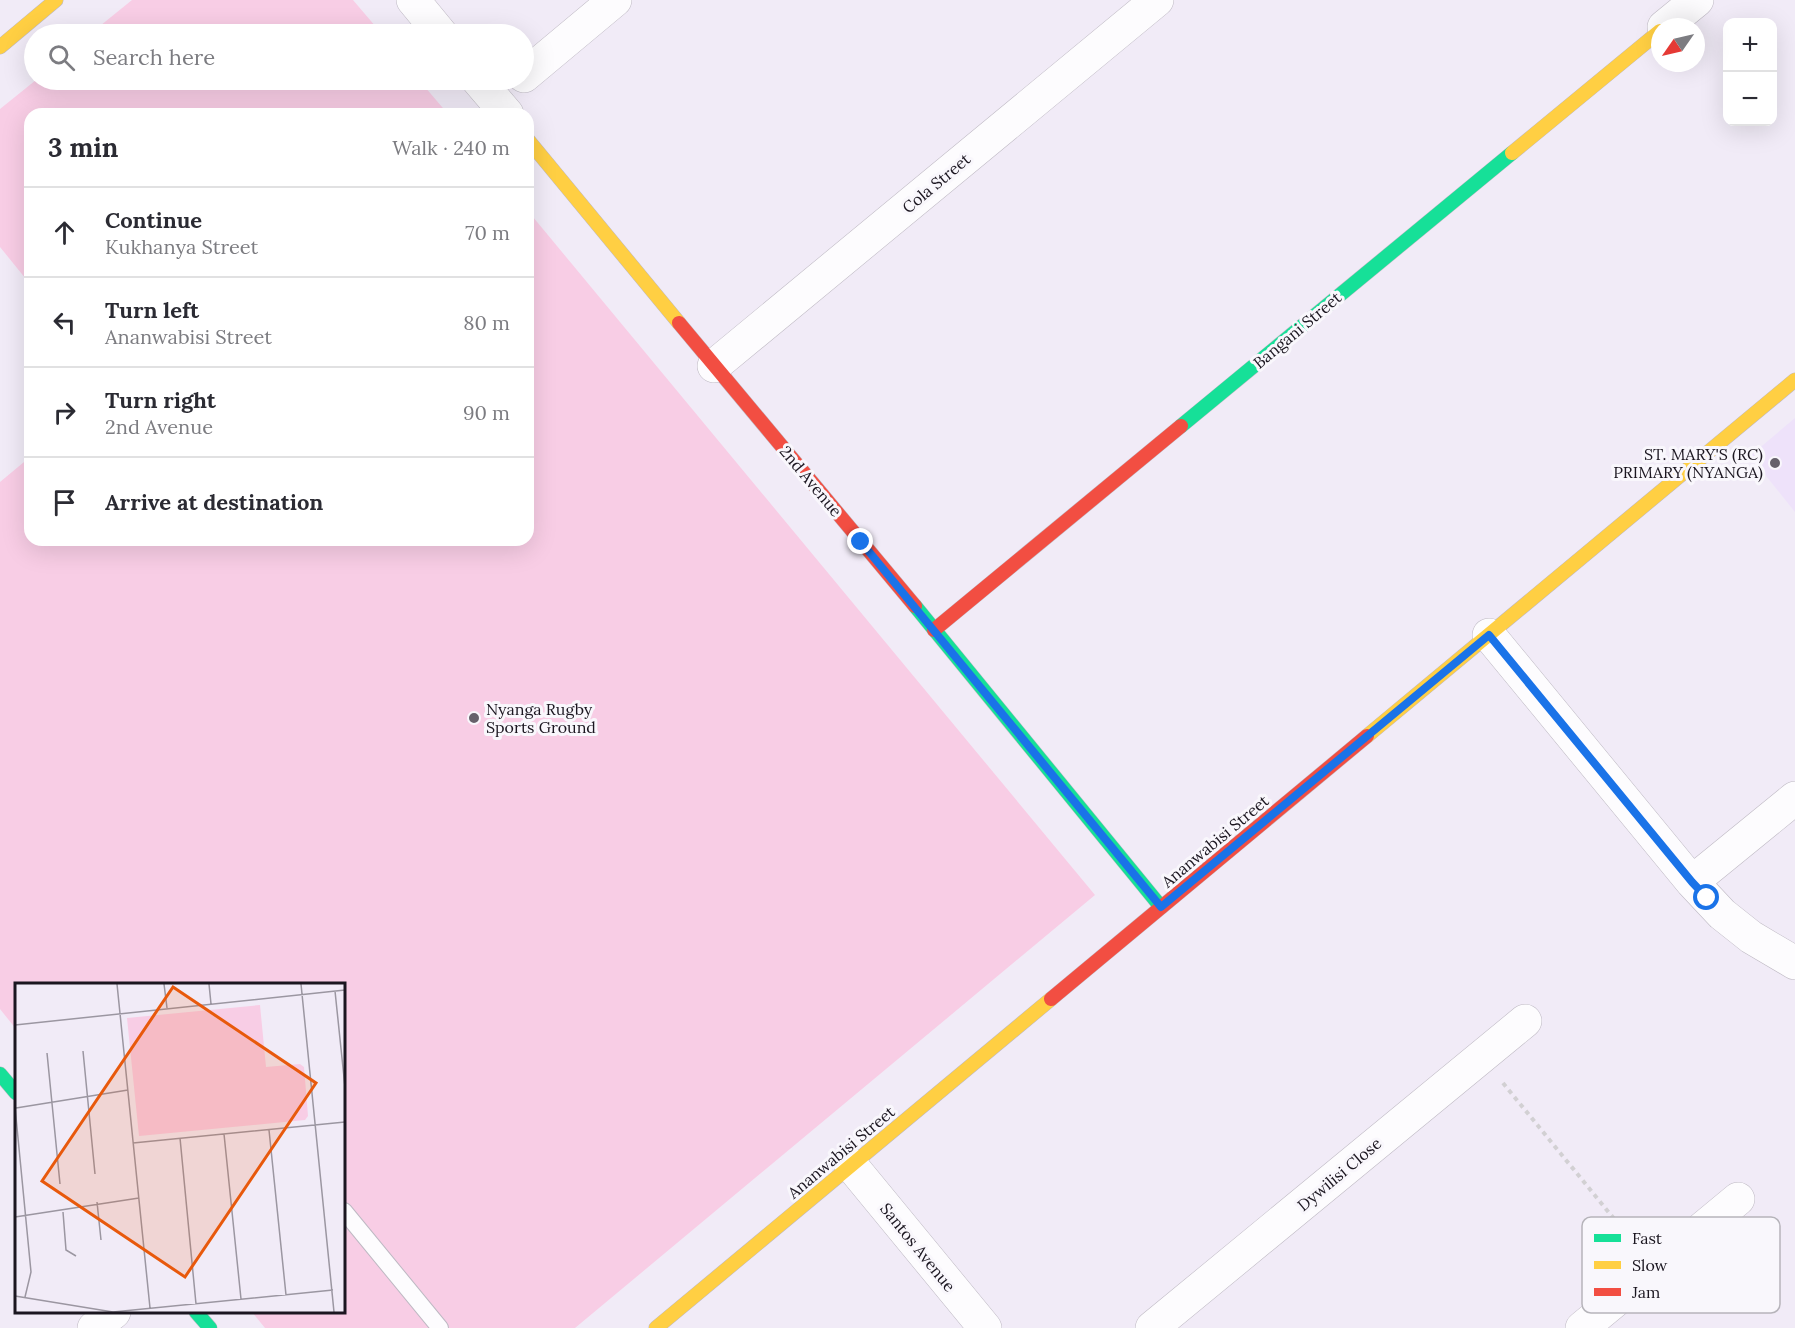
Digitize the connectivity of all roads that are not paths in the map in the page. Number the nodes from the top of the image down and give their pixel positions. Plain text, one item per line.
1 (56, 0) edge
2 (413, 0) edge
3 (615, 0) edge
4 (1157, 0) edge
5 (1697, 0) edge
6 (1675, 18) edge
7 (27, 24) edge
8 (433, 24) edge
9 (24, 27) edge
10 (1651, 38) edge
11 (0, 47) edge
12 (534, 68) edge
13 (534, 147) edge
14 (714, 366) junction
15 (1795, 380) edge
16 (934, 630) junction
17 (1489, 635) junction
18 (1795, 798) edge
19 (1692, 882) junction
20 (1161, 907) junction
21 (1795, 963) edge
22 (1525, 1021) dead end
23 (0, 1074) edge
24 (15, 1093) edge
25 (851, 1165) junction
26 (1738, 1199) dead end
27 (345, 1212) edge
28 (1716, 1217) edge
29 (112, 1313) edge
30 (198, 1313) edge
31 (1600, 1313) edge
32 (94, 1328) edge
33 (210, 1328) edge
34 (440, 1328) edge
35 (656, 1328) edge
36 (985, 1328) edge
37 (1152, 1328) edge
38 (1582, 1328) edge

1 - 7 street
2 - 8 street
3 - 12 street
4 - 14 street, Cola Street
5 - 6 street
9 - 11 street
10 - 16 street, Bangani Street
13 - 14 street, 2nd Avenue
14 - 16 street, 2nd Avenue
15 - 17 street, Ananwabisi Street
16 - 20 street, 2nd Avenue
17 - 19 street
17 - 20 street, Ananwabisi Street
18 - 19 street
19 - 21 street
20 - 25 street, Ananwabisi Street
22 - 37 street, Dywilisi Close
23 - 24 street
25 - 35 street, Ananwabisi Street
25 - 36 street, Santos Avenue
26 - 28 street
27 - 34 lane
29 - 32 street
30 - 33 street
31 - 38 street

